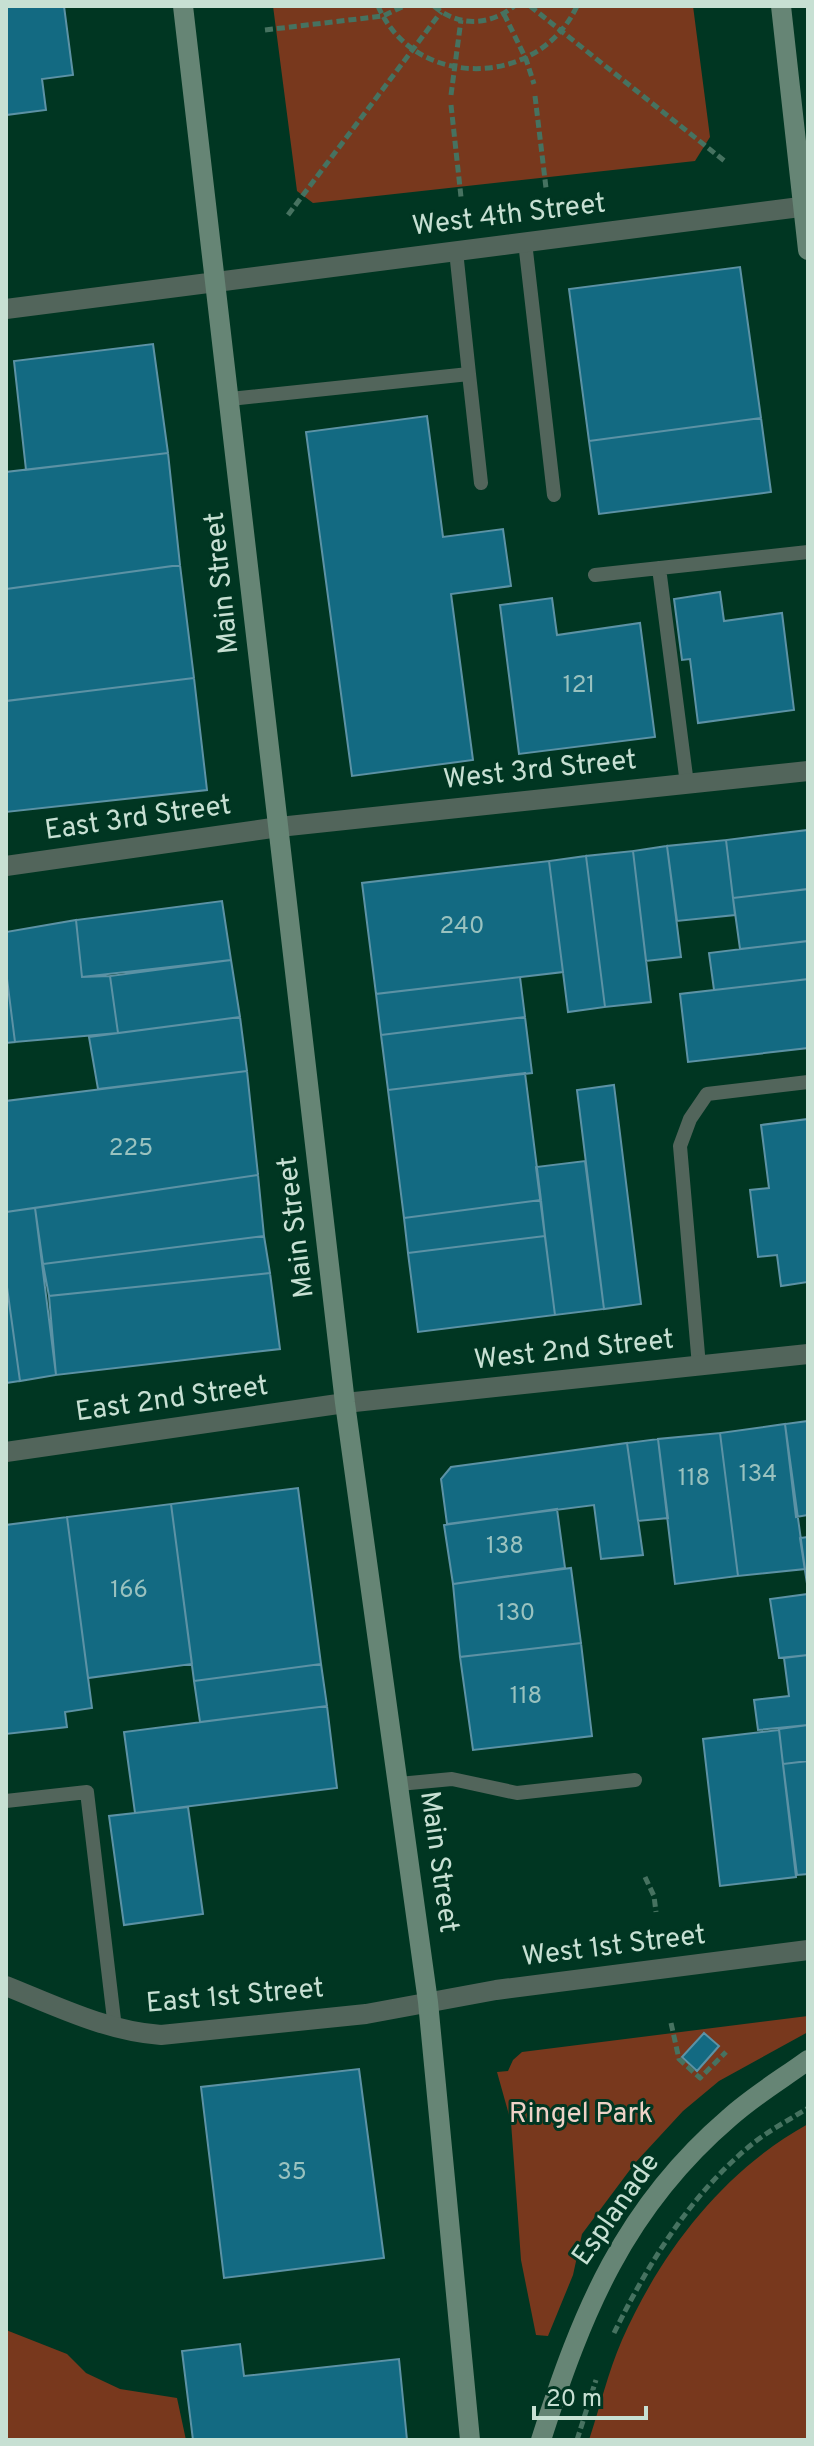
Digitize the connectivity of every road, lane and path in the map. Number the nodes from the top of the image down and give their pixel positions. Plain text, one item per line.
1 (183, 6) edge
2 (378, 6) edge
3 (404, 6) edge
4 (434, 6) edge
5 (514, 6) edge
6 (530, 6) edge
7 (577, 6) edge
8 (781, 6) edge
9 (441, 12) junction
10 (504, 14) junction
11 (383, 16) junction
12 (461, 20) junction
13 (265, 30) dead end
14 (562, 30) junction
15 (412, 49) junction
16 (526, 59) junction
17 (452, 68) junction
18 (534, 84) dead end
19 (451, 95) dead end
20 (535, 96) dead end
21 (451, 105) dead end
22 (727, 163) dead end
23 (546, 188) dead end
24 (461, 197) dead end
25 (806, 206) edge
26 (288, 215) dead end
27 (525, 242) junction
28 (808, 250) edge
29 (456, 251) junction
30 (217, 281) junction
31 (6, 309) edge
32 (469, 374) junction
33 (230, 399) junction
34 (481, 483) dead end
35 (554, 495) dead end
36 (808, 552) edge
37 (659, 568) junction
38 (595, 575) dead end
39 (808, 771) edge
40 (687, 784) junction
41 (279, 827) junction
42 (6, 866) edge
43 (808, 1082) edge
44 (808, 1354) edge
45 (699, 1366) junction
46 (345, 1403) junction
47 (6, 1452) edge
48 (635, 1780) dead end
49 (399, 1784) junction
50 (6, 1801) edge
51 (645, 1877) dead end
52 (656, 1912) dead end
53 (808, 1950) edge
54 (6, 1986) edge
55 (428, 2002) junction
56 (671, 2023) dead end
57 (115, 2028) junction
58 (726, 2052) dead end
59 (808, 2060) edge
60 (808, 2108) edge
61 (610, 2342) dead end
62 (599, 2368) dead end
63 (470, 2440) edge
64 (541, 2440) edge
65 (577, 2440) edge

1 - 30 main road, Main Street
2 - 11 path
3 - 11 path
4 - 9 path
5 - 10 path
6 - 14 path
7 - 14 path
8 - 25 main road
9 - 12 path
9 - 15 path
10 - 12 path
10 - 16 path
11 - 13 path
11 - 15 path
12 - 17 path
14 - 16 path
14 - 22 path
15 - 17 path
15 - 26 path
16 - 17 path
16 - 18 path
17 - 19 path
20 - 23 path
21 - 24 path
25 - 27 street, West 4th Street
25 - 28 main road
27 - 29 street, West 4th Street
27 - 35 lane
29 - 30 street, West 4th Street
29 - 32 lane
30 - 31 street, West 4th Street
30 - 33 main road, Main Street
32 - 33 lane
32 - 34 lane
33 - 41 main road, Main Street
36 - 37 lane
37 - 38 lane
37 - 40 lane
39 - 40 street, West 3rd Street
40 - 41 street, West 3rd Street
41 - 42 street, East 3rd Street
41 - 46 main road, Main Street
43 - 45 lane
44 - 45 street, West 2nd Street
45 - 46 street, West 2nd Street
46 - 47 street, East 2nd Street
46 - 49 main road, Main Street
48 - 49 lane
49 - 55 main road, Main Street
50 - 57 lane
51 - 52 path
53 - 55 street, West 1st Street
54 - 57 street, East 1st Street
55 - 57 street, East 1st Street
55 - 63 main road, Main Street
56 - 58 path
59 - 64 main road, Esplanade
60 - 61 path
62 - 65 path

